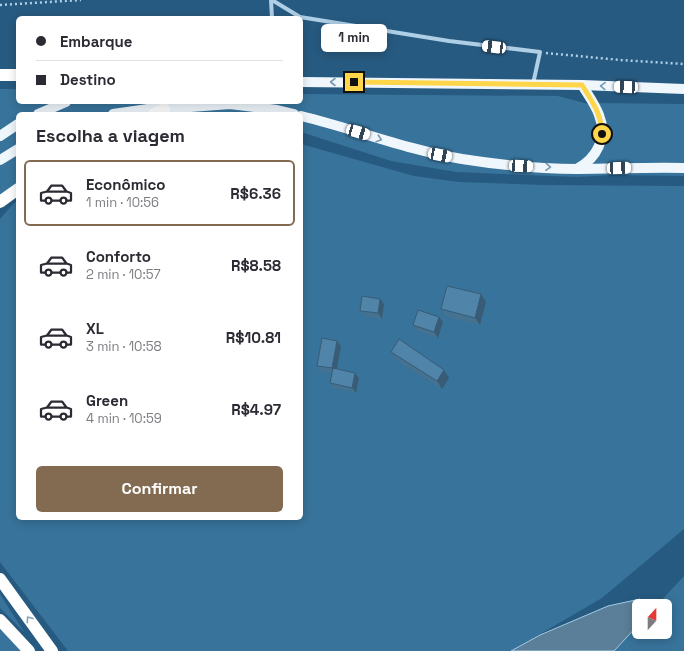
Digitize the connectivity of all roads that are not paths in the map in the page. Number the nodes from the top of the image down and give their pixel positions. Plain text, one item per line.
1 (272, 0) edge
2 (272, 16) edge
3 (298, 16) edge
4 (303, 17) edge
5 (0, 75) edge
6 (16, 75) edge
7 (303, 82) edge
8 (533, 85) junction
9 (582, 85) junction
10 (684, 89) edge
11 (61, 104) edge
12 (230, 104) edge
13 (230, 104) edge
14 (43, 112) edge
15 (127, 112) edge
16 (159, 112) edge
17 (286, 112) edge
18 (303, 117) edge
19 (16, 125) edge
20 (0, 136) edge
21 (16, 150) edge
22 (0, 160) edge
23 (684, 168) edge
24 (577, 169) junction
25 (16, 190) edge
26 (0, 202) edge
27 (0, 579) edge
28 (0, 620) edge
29 (29, 651) edge
30 (52, 651) edge

1 - 2 street
1 - 3 street
4 - 8 street
5 - 6 highway
8 -> 7 main road
8 - 9 main road
10 -> 9 main road
9 - 24 main road
11 - 14 main road
12 - 16 main road
13 - 17 main road
15 - 16 main road
18 -> 24 main road
19 - 20 main road
21 - 22 main road
23 - 24 main road
25 - 26 highway
30 -> 27 highway
28 - 29 highway

